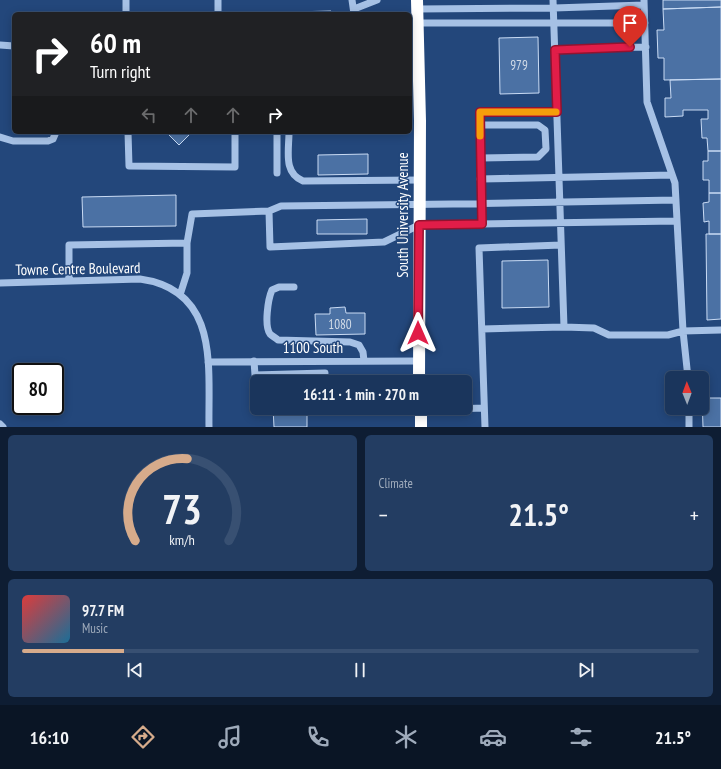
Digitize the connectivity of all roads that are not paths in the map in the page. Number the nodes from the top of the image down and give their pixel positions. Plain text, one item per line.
1 (126, 0) edge
2 (218, 0) edge
3 (352, 0) edge
4 (377, 0) edge
5 (553, 0) edge
6 (644, 2) edge
7 (417, 5) edge
8 (554, 8) junction
9 (480, 9) junction
10 (354, 11) edge
11 (126, 12) edge
12 (218, 12) edge
13 (418, 23) junction
14 (554, 23) junction
15 (645, 23) junction
16 (480, 24) junction
17 (0, 45) edge
18 (12, 46) edge
19 (646, 47) junction
20 (555, 50) junction
21 (415, 93) edge
22 (557, 112) junction
23 (480, 125) junction
24 (55, 134) edge
25 (128, 134) edge
26 (235, 134) edge
27 (277, 134) edge
28 (289, 134) edge
29 (0, 138) edge
30 (481, 158) junction
31 (277, 173) dead end
32 (672, 175) junction
33 (559, 178) junction
34 (480, 179) junction
35 (420, 180) junction
36 (676, 200) junction
37 (560, 202) junction
38 (481, 204) junction
39 (420, 205) junction
40 (269, 212) junction
41 (677, 221) junction
42 (560, 223) junction
43 (482, 224) junction
44 (419, 225) junction
45 (188, 243) junction
46 (561, 246) junction
47 (69, 281) junction
48 (0, 283) edge
49 (294, 287) dead end
50 (180, 295) junction
51 (564, 327) junction
52 (482, 329) junction
53 (721, 330) edge
54 (683, 331) junction
55 (254, 361) junction
56 (364, 361) junction
57 (418, 361) junction
58 (208, 362) junction
59 (687, 371) edge
60 (325, 374) dead end
61 (419, 375) edge
62 (472, 408) edge
63 (484, 408) junction
64 (421, 415) edge
65 (689, 415) edge
66 (0, 424) edge
67 (3, 427) edge
68 (209, 427) edge
69 (421, 427) edge
70 (485, 427) edge
71 (689, 427) edge

1 - 11 street
2 - 12 street
3 - 10 street
4 - 10 street
5 - 8 street
6 - 8 street
6 - 15 street
7 - 9 street
7 - 13 highway, South University Avenue
8 - 9 street
8 - 14 street
9 - 16 street
13 - 16 street
13 - 21 highway, South University Avenue
14 - 15 street
14 - 16 street
14 - 20 street
15 - 19 street
17 - 18 street
19 - 20 street
19 - 32 street
20 - 22 street
21 - 35 highway, South University Avenue
22 - 23 street
22 - 33 street
23 - 30 street
23 - 30 street
24 - 29 street
25 - 26 street
27 - 31 street
28 - 35 street
30 - 34 street
32 - 33 street
32 - 36 street
33 - 34 street
33 - 37 street
34 - 38 street
35 - 39 highway, South University Avenue
36 - 37 street
36 - 41 street
37 - 38 street
37 - 42 street
38 - 39 street
38 - 43 street
39 - 40 street
39 - 44 highway, South University Avenue
40 - 44 street
40 - 45 street
41 - 42 street
41 - 54 street
42 - 43 street
42 - 46 street
43 - 44 street
44 - 57 highway, South University Avenue
45 - 47 street
45 - 50 street
46 - 51 street
46 - 52 street
47 - 48 street, Towne Centre Boulevard
47 - 50 street, Towne Centre Boulevard
49 - 56 street
50 - 58 street, Towne Centre Boulevard
51 - 52 street
51 - 54 street
52 - 63 street
53 - 54 street
54 - 59 street
55 - 56 street, 1100 South
55 - 58 street, 1100 South
55 - 60 street
56 - 57 street, 1100 South
57 - 61 highway, South University Avenue
58 - 68 street, Towne Centre Boulevard
62 - 63 street
63 - 70 street
64 - 69 highway
65 - 71 street
66 - 67 street

